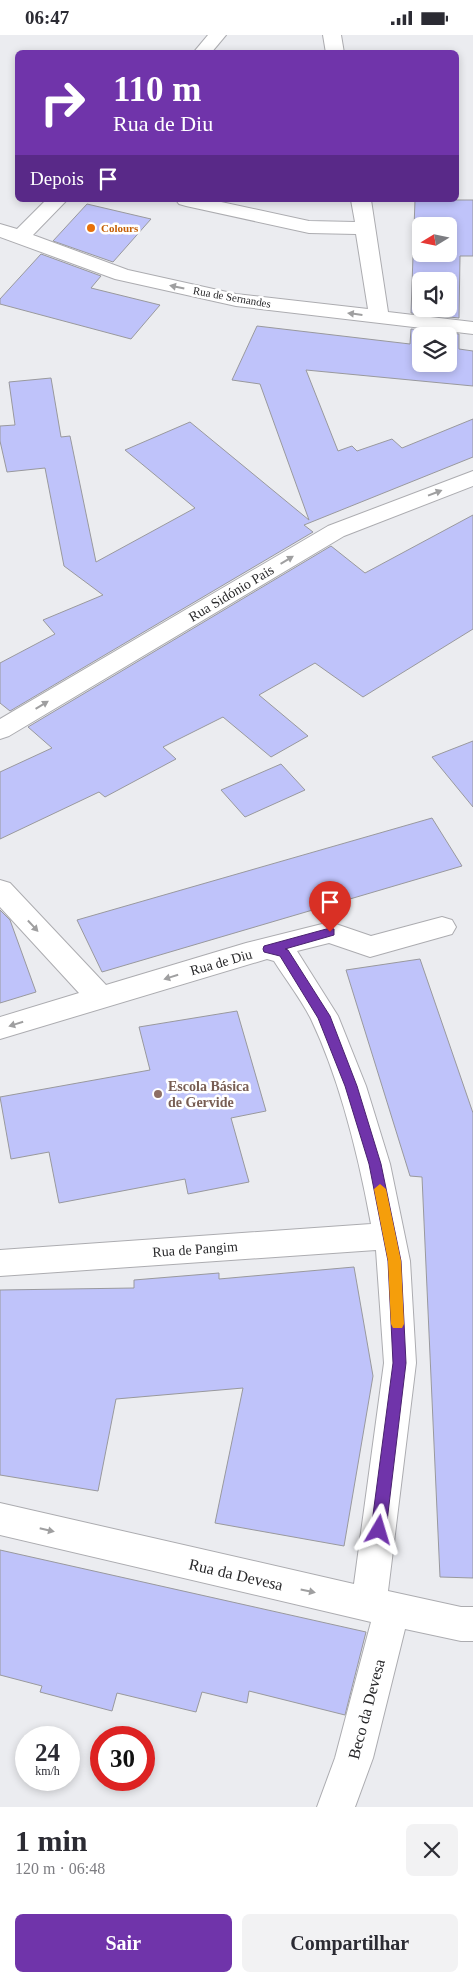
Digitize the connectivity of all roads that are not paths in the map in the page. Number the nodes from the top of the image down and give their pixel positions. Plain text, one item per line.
1 (218, 35) edge
2 (332, 35) edge
3 (204, 50) edge
4 (335, 50) edge
5 (55, 202) edge
6 (195, 202) edge
7 (360, 202) edge
8 (365, 228) junction
9 (0, 230) edge
10 (19, 238) junction
11 (379, 317) junction
12 (473, 329) edge
13 (473, 478) edge
14 (0, 730) edge
15 (0, 890) edge
16 (442, 927) dead end
17 (268, 949) junction
18 (101, 998) junction
19 (0, 1029) edge
20 (389, 1236) junction
21 (0, 1263) edge
22 (0, 1519) edge
23 (381, 1607) junction
24 (473, 1624) edge
25 (336, 1807) edge

1 - 3 street
2 - 4 street
5 - 10 street
6 - 8 street
7 - 8 street
8 - 11 street
9 - 10 street, Rua de Sernandes
11 -> 10 street, Rua de Sernandes
11 - 12 street, Rua de Sernandes
14 -> 13 street, Rua Sidónio Pais
15 -> 18 street
16 - 17 street, Rua de Diu
17 -> 18 street, Rua de Diu
17 - 20 street, Beco da Devesa
18 -> 19 street, Rua de Diu
20 - 21 street, Rua de Pangim
20 - 23 street, Beco da Devesa
22 -> 23 street, Rua da Devesa
23 - 24 street, Rua da Devesa
23 - 25 street, Beco da Devesa

